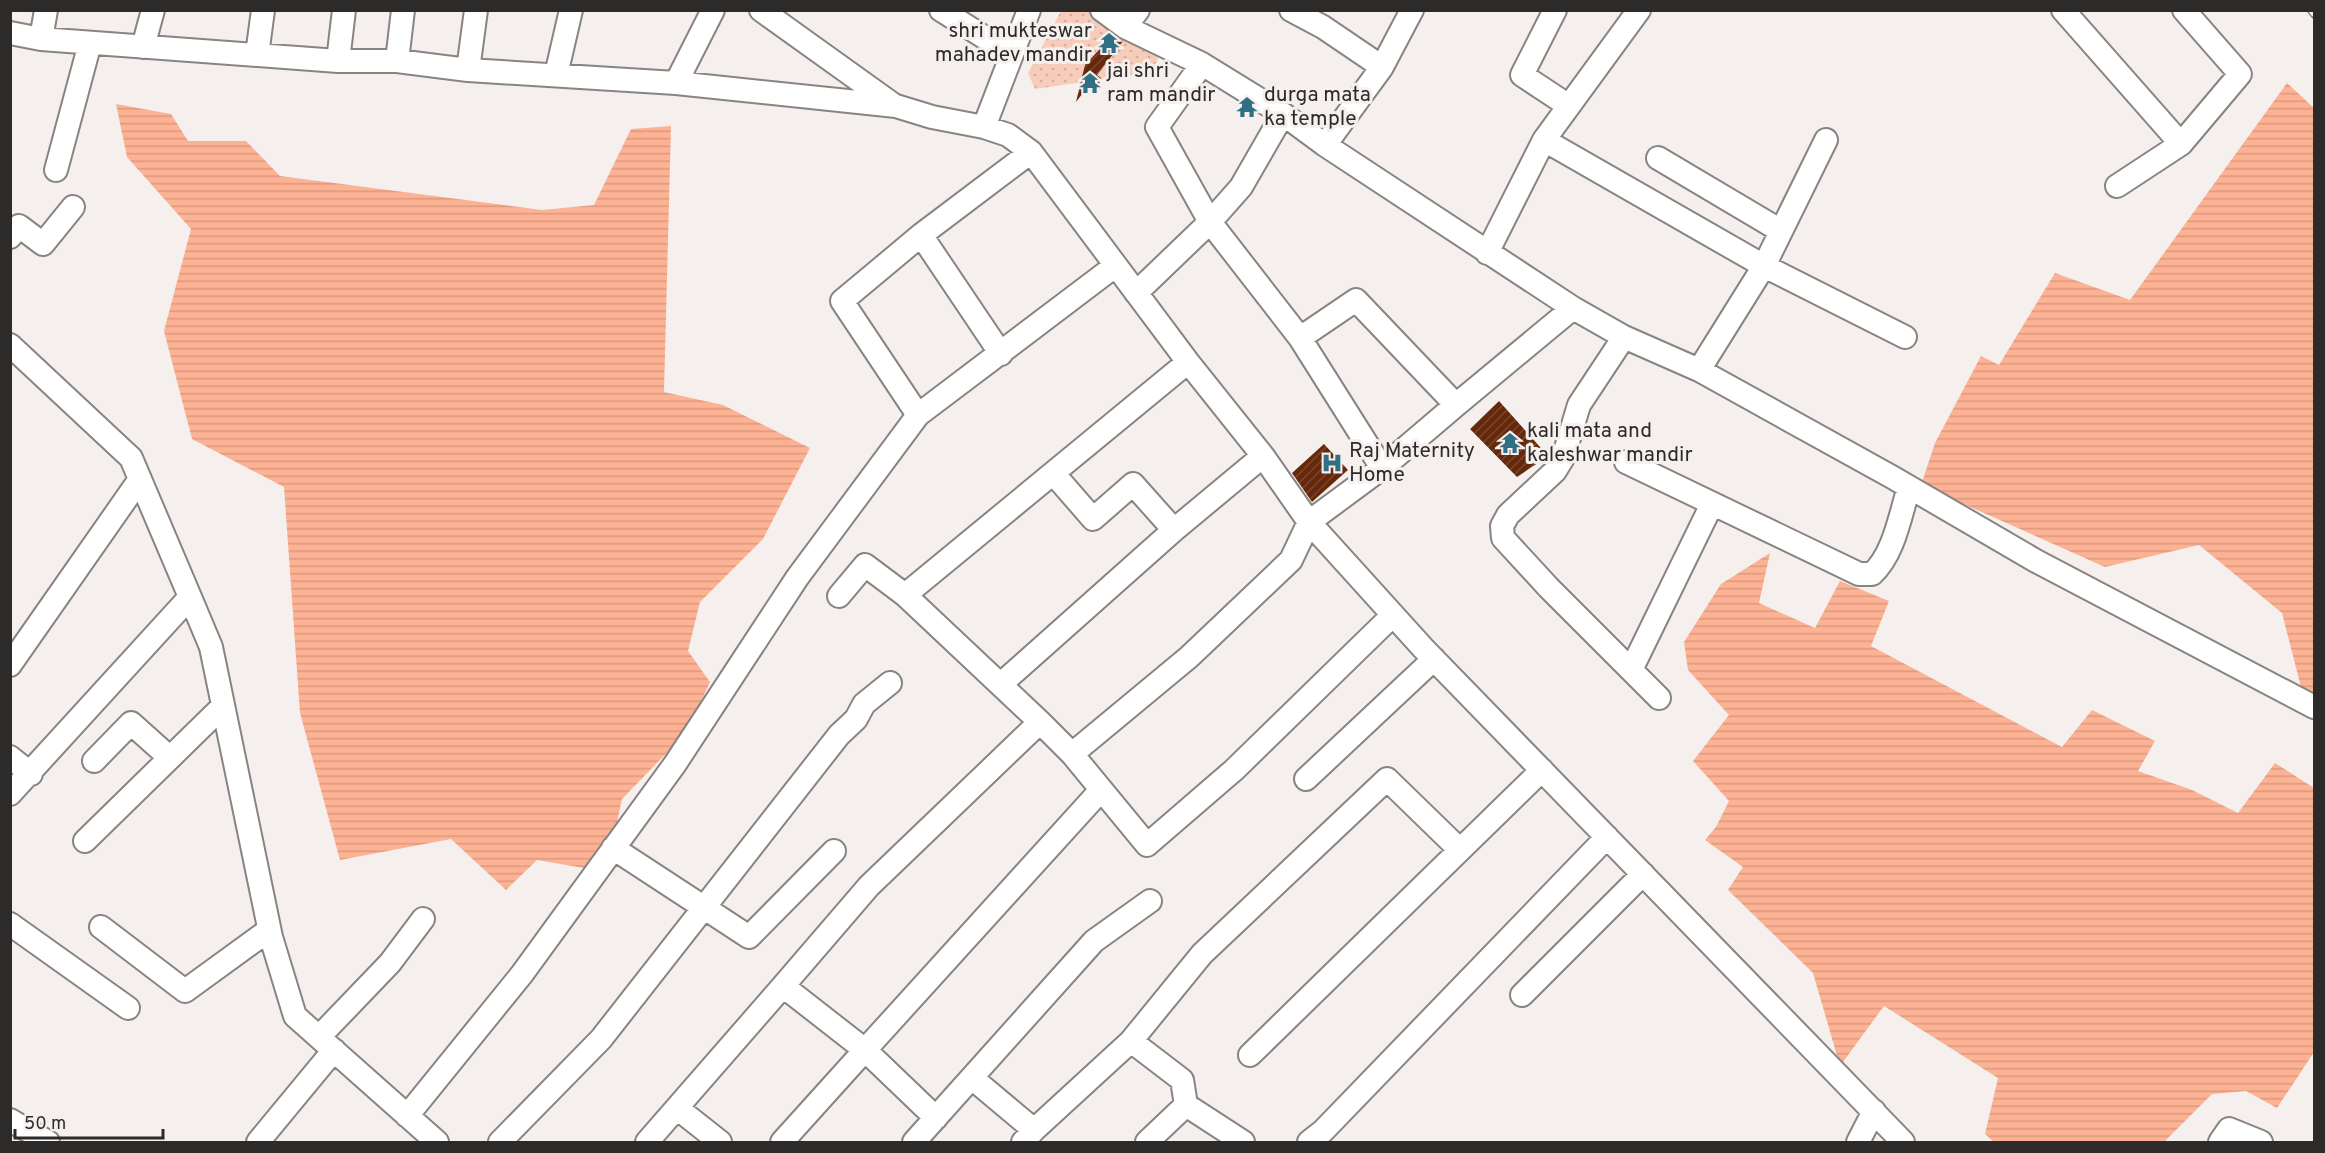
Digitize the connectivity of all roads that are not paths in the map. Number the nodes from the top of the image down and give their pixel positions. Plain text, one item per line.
1 (46, 10) edge
2 (153, 10) edge
3 (263, 10) edge
4 (344, 10) edge
5 (403, 10) edge
6 (476, 10) edge
7 (571, 10) edge
8 (714, 10) edge
9 (761, 10) edge
10 (941, 10) edge
11 (1029, 10) edge
12 (1102, 10) edge
13 (1291, 10) edge
14 (1412, 10) edge
15 (1555, 10) edge
16 (2063, 10) edge
17 (2184, 10) edge
18 (1627, 15) edge
19 (1132, 19) edge
20 (10, 33) edge
21 (40, 39) junction
22 (90, 43) junction
23 (143, 47) junction
24 (1011, 54) junction
25 (257, 55) junction
26 (338, 61) junction
27 (397, 61) junction
28 (1202, 64) junction
29 (1382, 67) junction
30 (468, 70) junction
31 (556, 75) junction
32 (676, 82) junction
33 (896, 106) junction
34 (1569, 106) junction
35 (1283, 114) junction
36 (984, 127) junction
37 (1544, 140) junction
38 (1826, 141) dead end
39 (2181, 144) junction
40 (1325, 145) junction
41 (1031, 152) junction
42 (1658, 158) dead end
43 (56, 170) dead end
44 (2117, 186) dead end
45 (73, 207) dead end
46 (1210, 222) junction
47 (1781, 231) junction
48 (921, 235) junction
49 (10, 237) edge
50 (1487, 253) junction
51 (1115, 266) junction
52 (1764, 266) junction
53 (1136, 293) junction
54 (1573, 308) junction
55 (1624, 337) junction
56 (1905, 337) dead end
57 (1300, 338) junction
58 (10, 345) edge
59 (1001, 354) junction
60 (1188, 362) junction
61 (1699, 370) junction
62 (1456, 405) junction
63 (918, 415) junction
64 (1263, 456) junction
65 (1626, 462) dead end
66 (1382, 468) junction
67 (1053, 473) junction
68 (140, 479) junction
69 (1909, 487) junction
70 (1712, 504) junction
71 (1309, 522) junction
72 (1174, 530) junction
73 (905, 595) junction
74 (839, 596) dead end
75 (190, 597) junction
76 (1393, 615) junction
77 (1434, 659) junction
78 (10, 665) edge
79 (1631, 670) junction
80 (890, 682) dead end
81 (1001, 684) junction
82 (1659, 698) dead end
83 (223, 706) junction
84 (2314, 707) edge
85 (1040, 722) junction
86 (1072, 754) junction
87 (10, 756) edge
88 (170, 758) junction
89 (94, 761) dead end
90 (1542, 770) junction
91 (31, 774) junction
92 (1306, 779) dead end
93 (1101, 790) junction
94 (10, 794) edge
95 (1607, 837) junction
96 (85, 841) dead end
97 (613, 848) junction
98 (1460, 850) junction
99 (834, 851) dead end
100 (1643, 874) junction
101 (1150, 900) dead end
102 (703, 908) junction
103 (423, 919) dead end
104 (10, 924) edge
105 (102, 927) dead end
106 (269, 930) junction
107 (783, 986) junction
108 (1522, 996) dead end
109 (128, 1008) dead end
110 (1131, 1041) junction
111 (326, 1044) junction
112 (865, 1050) junction
113 (1250, 1055) dead end
114 (972, 1078) junction
115 (1186, 1105) junction
116 (677, 1108) junction
117 (1874, 1111) junction
118 (407, 1116) junction
119 (936, 1118) junction
120 (1028, 1136) edge
121 (258, 1143) edge
122 (437, 1143) edge
123 (500, 1143) edge
124 (647, 1143) edge
125 (720, 1143) edge
126 (782, 1143) edge
127 (914, 1143) edge
128 (1147, 1143) edge
129 (1244, 1143) edge
130 (1309, 1143) edge
131 (1858, 1143) edge
132 (1903, 1143) edge
133 (2220, 1143) edge
134 (2261, 1143) edge

1 - 21 street
2 - 23 street
3 - 25 street
4 - 26 street
5 - 27 street
6 - 30 street
7 - 31 street
8 - 32 street
9 - 33 street
10 - 24 street
11 - 24 street
12 - 19 street
13 - 29 street
14 - 29 street
15 - 34 street
16 - 39 street
17 - 39 street
18 - 34 street
19 - 28 street
20 - 21 street
21 - 22 street
22 - 23 street
22 - 43 street
23 - 25 street
24 - 36 street
25 - 26 street
26 - 27 street
27 - 30 street
28 - 35 street
28 - 46 street
29 - 40 street
30 - 31 street
31 - 32 street
32 - 33 street
33 - 36 street
34 - 37 street
35 - 40 street
35 - 46 street
36 - 41 street
37 - 50 street
37 - 52 street
38 - 47 street
39 - 44 street
40 - 50 street
41 - 48 street
41 - 51 street
42 - 47 street
45 - 49 street
46 - 53 street
46 - 57 street
47 - 52 street
48 - 59 street
48 - 63 street
50 - 54 street
51 - 53 street
51 - 59 street
52 - 56 street
52 - 61 street
53 - 60 street
54 - 55 street
54 - 62 street
55 - 61 street
55 - 79 street
57 - 62 street
57 - 66 street
58 - 68 street
59 - 63 street
60 - 64 street
60 - 67 street
61 - 69 street
62 - 66 street
63 - 97 street
64 - 71 street
64 - 72 street
65 - 70 street
66 - 71 street
67 - 72 street
67 - 73 street
68 - 75 street
68 - 78 street
69 - 70 street
69 - 84 street
70 - 79 street
71 - 76 street
71 - 86 street
72 - 81 street
73 - 74 street
73 - 81 street
75 - 83 street
75 - 91 street
76 - 77 street
76 - 93 street
77 - 90 street
77 - 92 street
79 - 82 street
80 - 102 street
81 - 85 street
83 - 88 street
83 - 106 street
85 - 86 street
85 - 107 street
86 - 93 street
87 - 91 street
88 - 89 street
88 - 96 street
90 - 95 street
90 - 98 street
91 - 94 street
93 - 112 street
95 - 100 street
95 - 130 street
97 - 102 street
97 - 118 street
98 - 110 street
98 - 113 street
99 - 102 street
100 - 108 street
100 - 117 street
101 - 114 street
102 - 123 street
103 - 111 street
104 - 109 street
105 - 106 street
106 - 111 street
107 - 112 street
107 - 116 street
110 - 115 street
110 - 120 street
111 - 118 street
111 - 121 street
112 - 119 street
112 - 126 street
114 - 119 street
114 - 120 street
115 - 128 street
115 - 129 street
116 - 124 street
116 - 125 street
117 - 131 street
117 - 132 street
118 - 122 street
119 - 127 street
133 - 134 street

